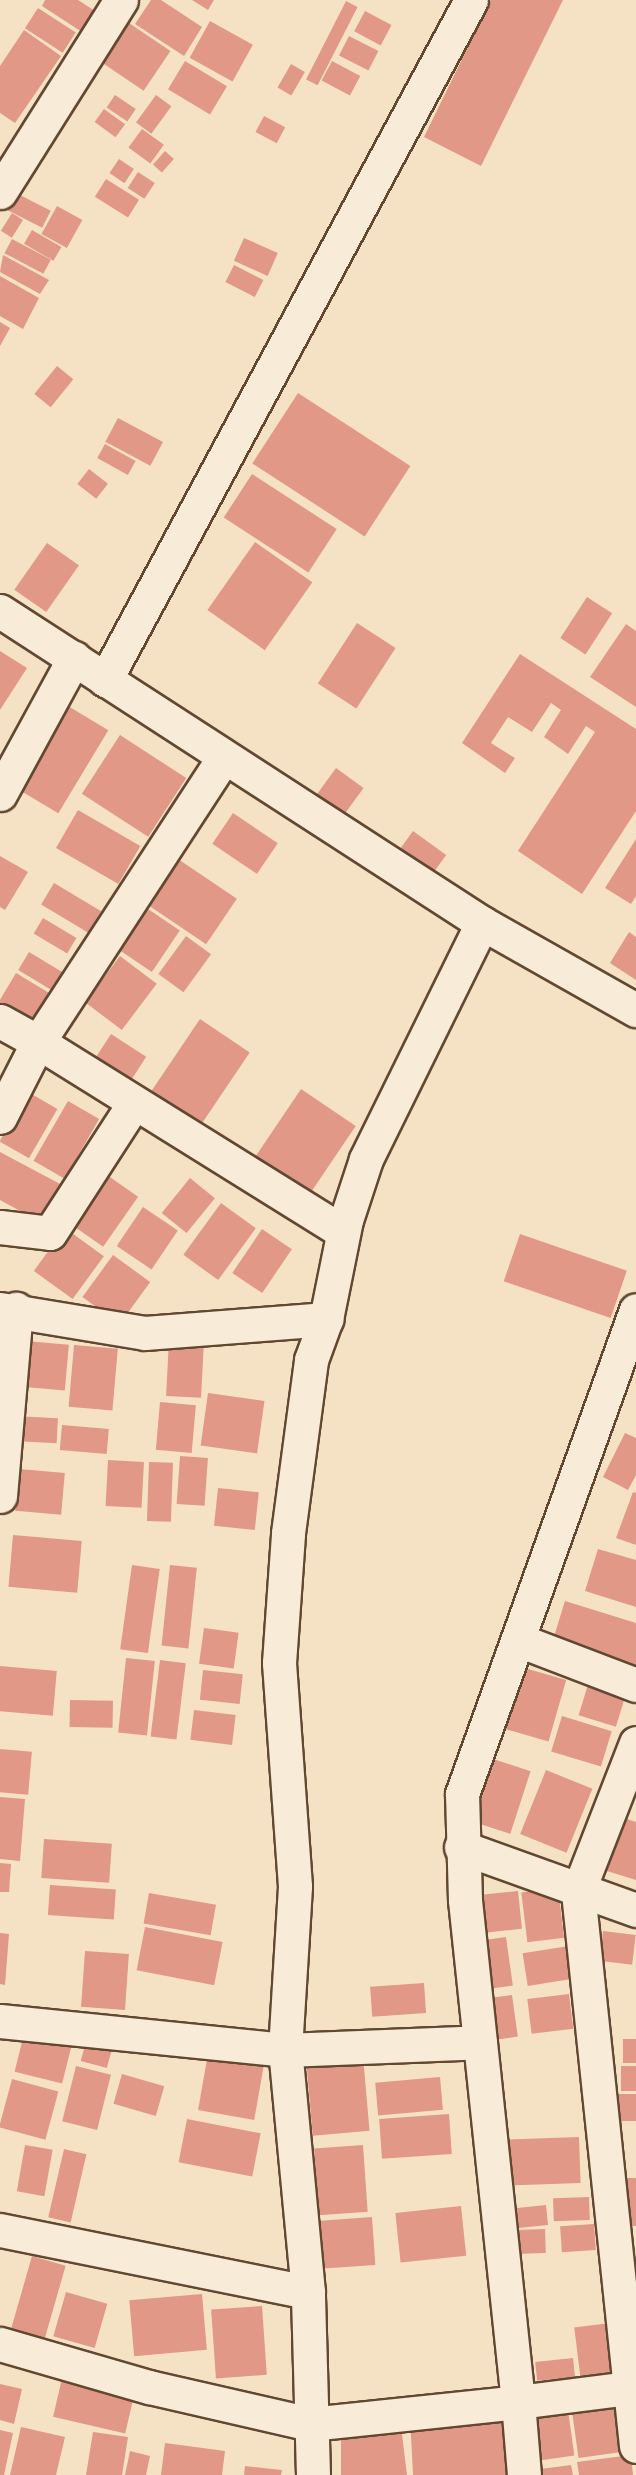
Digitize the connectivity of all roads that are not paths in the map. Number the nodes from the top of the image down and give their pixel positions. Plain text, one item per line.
1 (121, 0) edge
2 (471, 0) edge
3 (0, 192) edge
4 (0, 611) edge
5 (74, 658) junction
6 (105, 680) junction
7 (224, 757) junction
8 (0, 794) edge
9 (482, 924) junction
10 (636, 1010) edge
11 (0, 1021) edge
12 (38, 1042) junction
13 (134, 1103) junction
14 (0, 1117) edge
15 (0, 1227) edge
16 (343, 1232) junction
17 (8, 1309) edge
18 (636, 1310) edge
19 (326, 1319) junction
20 (0, 1496) edge
21 (521, 1641) junction
22 (636, 1685) edge
23 (636, 1743) edge
24 (461, 1847) junction
25 (578, 1892) junction
26 (636, 1910) edge
27 (0, 2020) edge
28 (480, 2042) junction
29 (285, 2050) junction
30 (0, 2230) edge
31 (308, 2292) junction
32 (0, 2344) edge
33 (632, 2387) edge
34 (518, 2402) junction
35 (310, 2424) junction
36 (636, 2446) edge
37 (313, 2475) edge
38 (524, 2475) edge

1 - 3 street
2 - 6 street
4 - 5 street
5 - 6 street
5 - 8 street
6 - 7 street
7 - 9 street
7 - 12 street
9 - 10 street
9 - 16 street
11 - 12 street
12 - 13 street
12 - 14 street
13 - 15 street
13 - 16 street
16 - 19 street
17 - 19 street
17 - 20 street
18 - 21 street
19 - 29 street
21 - 22 street
21 - 24 street
23 - 25 street
24 - 25 street
24 - 28 street
25 - 26 street
25 - 33 street
27 - 29 street
28 - 29 street
28 - 34 street
29 - 31 street
30 - 31 street
31 - 35 street
32 - 35 street
33 - 34 street
33 - 36 street
34 - 35 street
34 - 38 street
35 - 37 street

